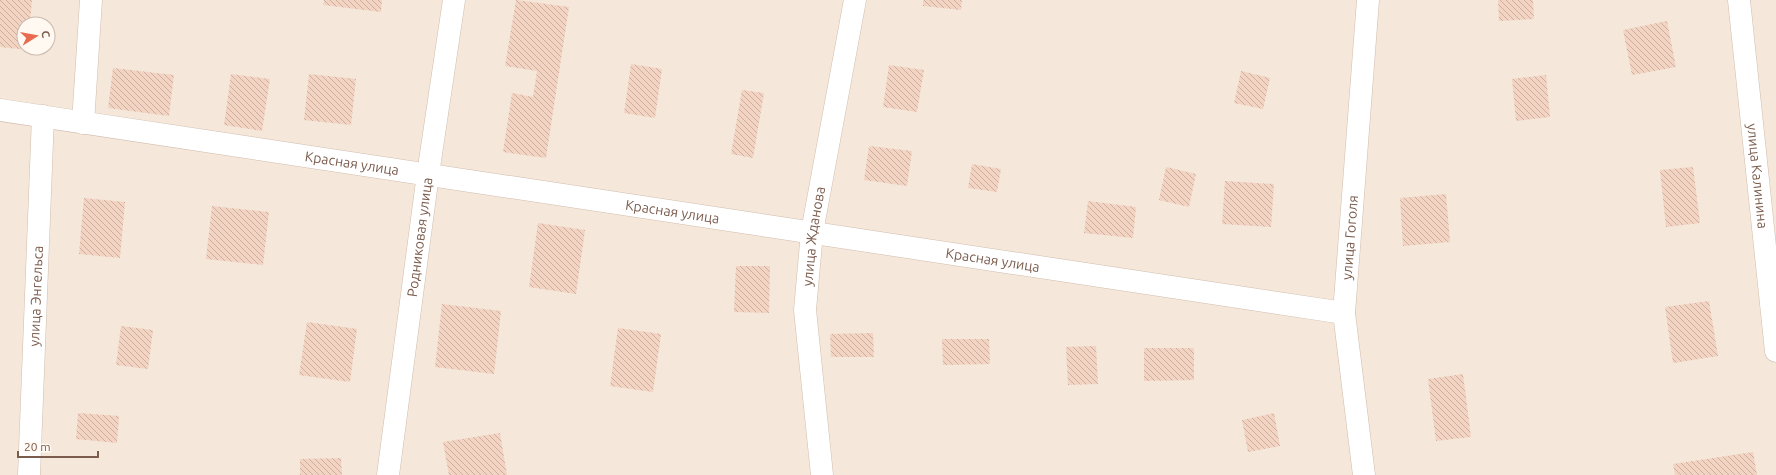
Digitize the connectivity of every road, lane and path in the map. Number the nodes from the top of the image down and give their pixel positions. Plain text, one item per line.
1 (91, 0) edge
2 (454, 0) edge
3 (855, 0) edge
4 (1368, 0) edge
5 (1739, 0) edge
6 (0, 110) edge
7 (43, 116) junction
8 (83, 123) junction
9 (428, 174) junction
10 (812, 232) junction
11 (1344, 313) junction
12 (1776, 351) edge
13 (29, 475) edge
14 (388, 475) edge
15 (822, 475) edge
16 (1364, 475) edge

1 - 8 street
2 - 9 street, Родниковая улица
3 - 10 street, улица Жданова
4 - 11 street, улица Гоголя
5 - 12 street, улица Калинина
6 - 7 street, Красная улица
7 - 8 street, Красная улица
7 - 13 street, улица Энгельса
8 - 9 street, Красная улица
9 - 10 street, Красная улица
9 - 14 street, Родниковая улица
10 - 11 street, Красная улица
10 - 15 street, улица Жданова
11 - 16 street, улица Гоголя

